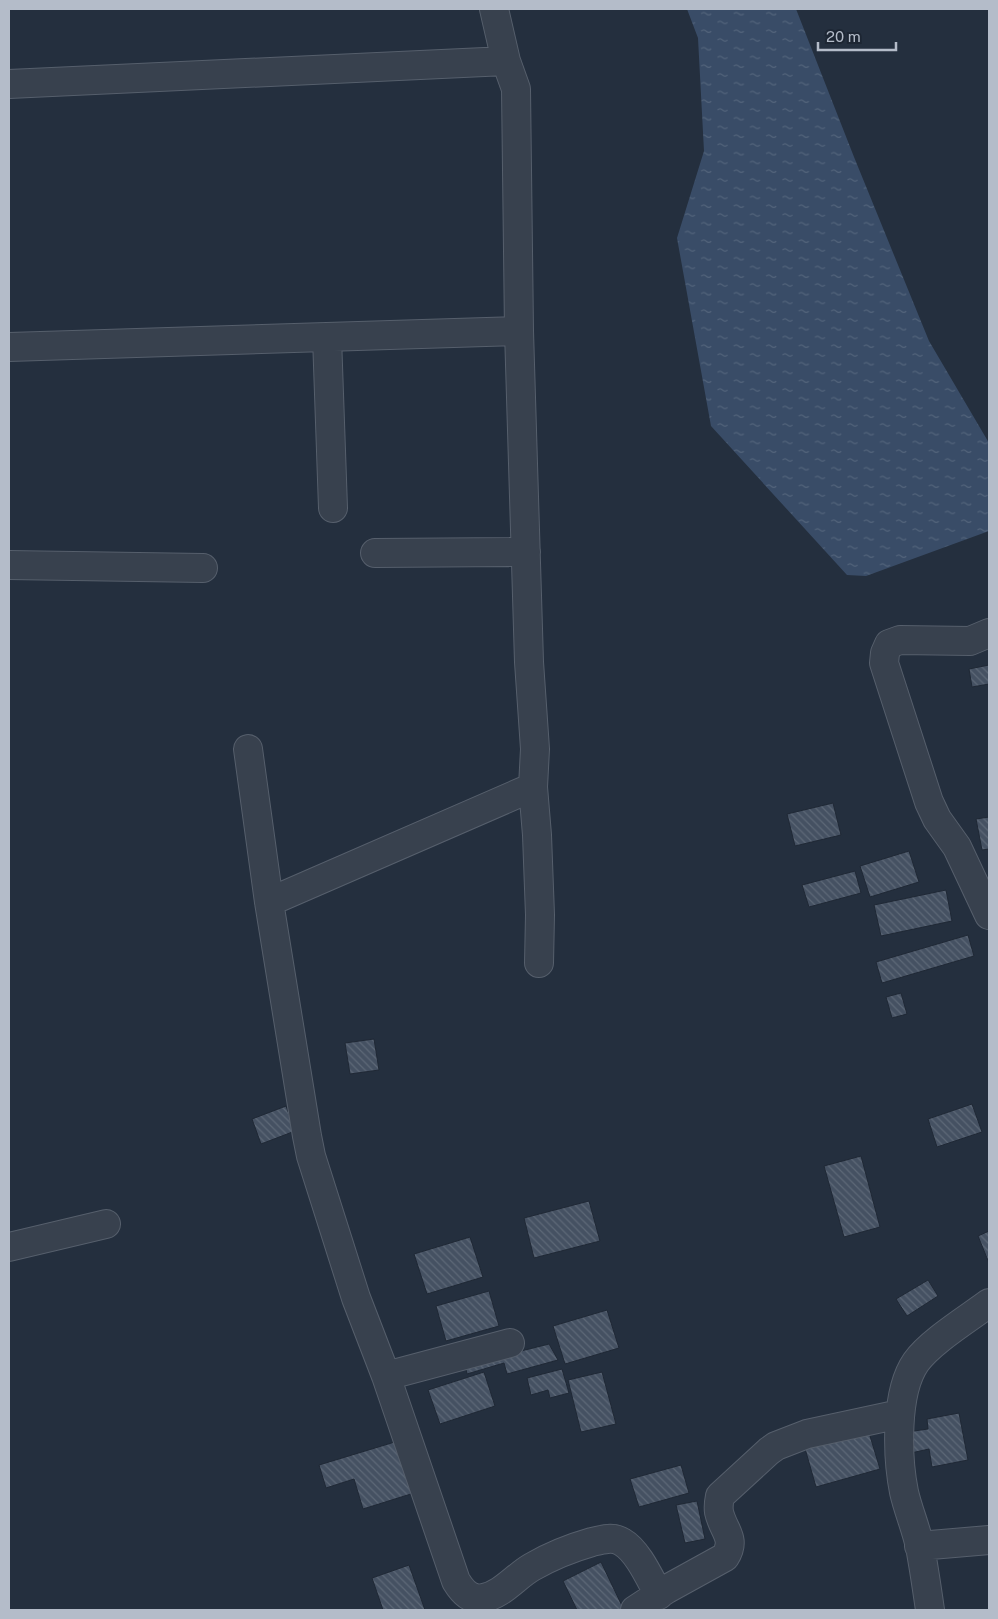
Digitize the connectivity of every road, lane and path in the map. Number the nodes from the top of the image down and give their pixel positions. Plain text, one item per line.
1 (494, 9) edge
2 (506, 61) junction
3 (9, 84) edge
4 (519, 331) junction
5 (327, 337) junction
6 (9, 347) edge
7 (332, 508) dead end
8 (526, 552) junction
9 (375, 553) dead end
10 (9, 565) edge
11 (203, 568) dead end
12 (989, 633) edge
13 (248, 749) dead end
14 (534, 787) junction
15 (269, 902) junction
16 (989, 915) edge
17 (539, 963) dead end
18 (106, 1224) dead end
19 (9, 1247) edge
20 (989, 1303) edge
21 (510, 1343) dead end
22 (386, 1376) junction
23 (900, 1414) junction
24 (989, 1540) edge
25 (919, 1546) junction
26 (659, 1595) junction
27 (635, 1610) edge
28 (930, 1610) edge

1 - 2 street
2 - 3 street
2 - 4 street
4 - 5 street
4 - 8 street
5 - 6 street
5 - 7 street
8 - 9 street
8 - 14 street
10 - 11 street
12 - 16 street
13 - 15 street
14 - 15 street
14 - 17 street
15 - 22 street
18 - 19 street
20 - 23 street
21 - 22 street
22 - 26 street
23 - 25 street
23 - 26 street
24 - 25 street
25 - 28 street
26 - 27 street

